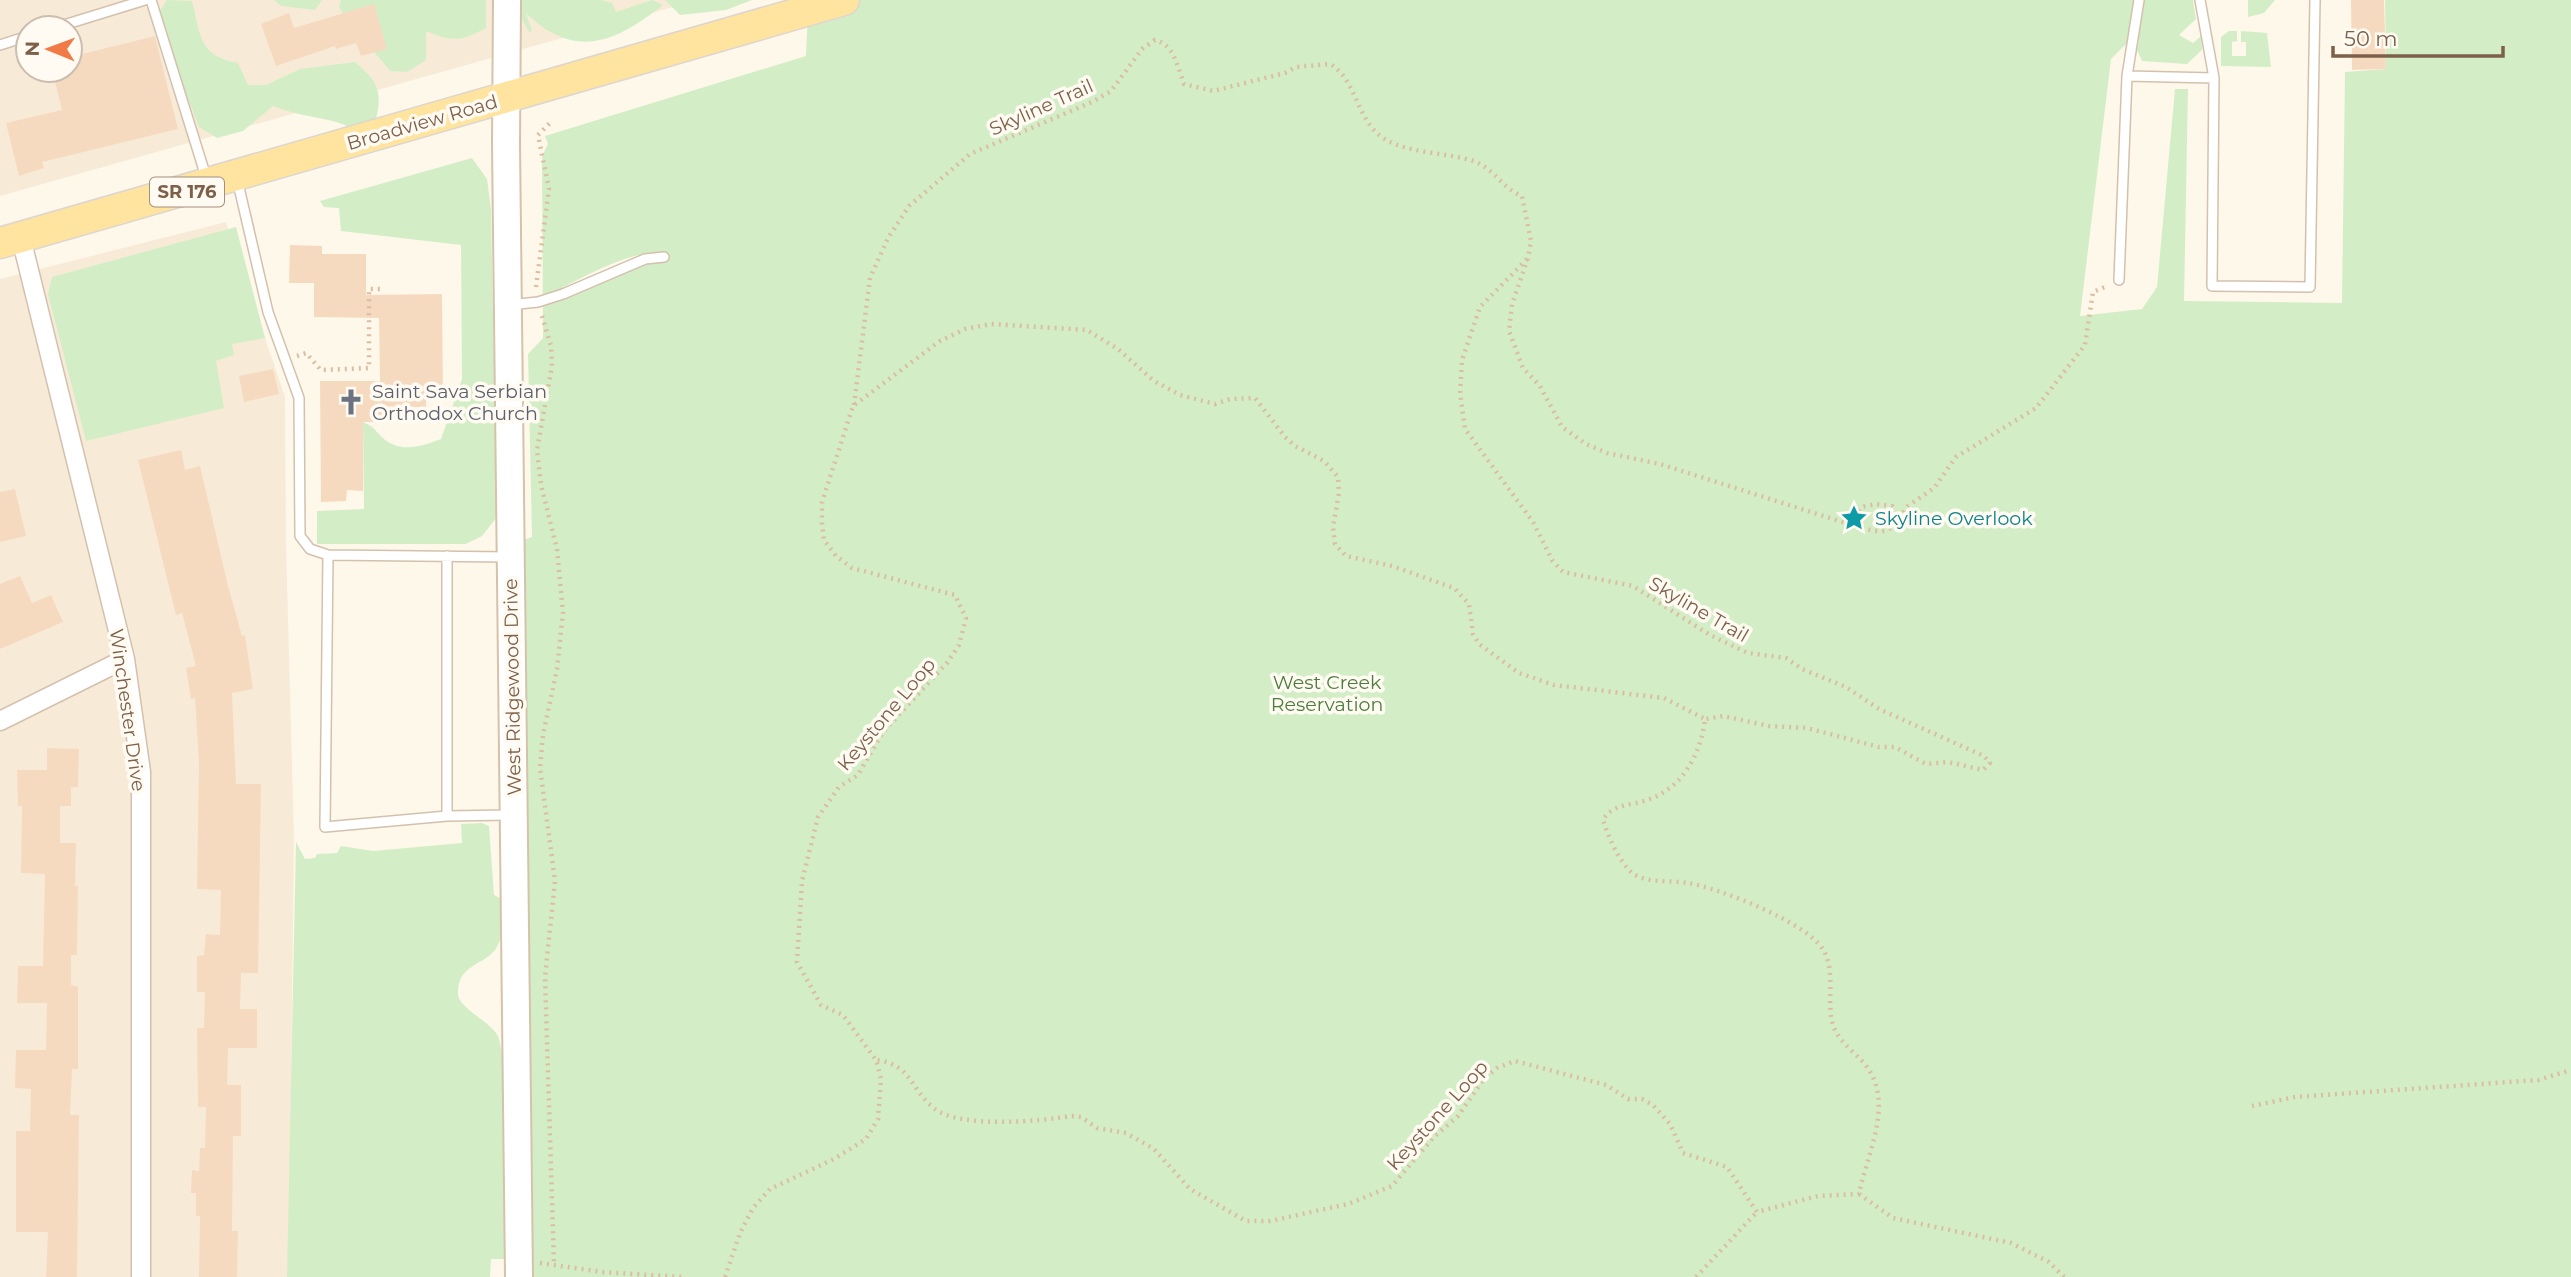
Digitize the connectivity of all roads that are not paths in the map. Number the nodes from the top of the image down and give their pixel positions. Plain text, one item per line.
1 (145, 0) edge
2 (151, 0) edge
3 (507, 0) edge
4 (844, 0) edge
5 (2139, 0) edge
6 (2200, 0) edge
7 (2315, 0) edge
8 (84, 19) edge
9 (2127, 76) junction
10 (2214, 78) junction
11 (506, 98) junction
12 (222, 181) junction
13 (5, 241) edge
14 (664, 257) dead end
15 (2119, 281) road end
16 (508, 305) junction
17 (328, 555) junction
18 (447, 556) junction
19 (511, 557) junction
20 (125, 659) junction
21 (0, 721) edge
22 (513, 815) junction
23 (447, 816) junction
24 (528, 1270) edge
25 (141, 1277) edge

1 - 8 lane
2 - 12 lane
3 - 11 street, West Ridgewood Drive
4 - 11 main road, Broadview Road / SR 176
5 - 9 lane
6 - 10 lane
7 - 10 lane
9 - 10 lane
9 - 15 lane
11 - 12 main road, Broadview Road / SR 176
11 - 16 street, West Ridgewood Drive
12 - 13 main road, Broadview Road / SR 176
12 - 17 lane
13 - 20 street, Winchester Drive
14 - 16 lane
16 - 19 street, West Ridgewood Drive
17 - 18 lane
17 - 23 lane
18 - 19 lane
18 - 23 lane
19 - 22 street, West Ridgewood Drive
20 - 21 street
20 - 25 street, Winchester Drive
22 - 23 lane
22 - 24 street, West Ridgewood Drive

